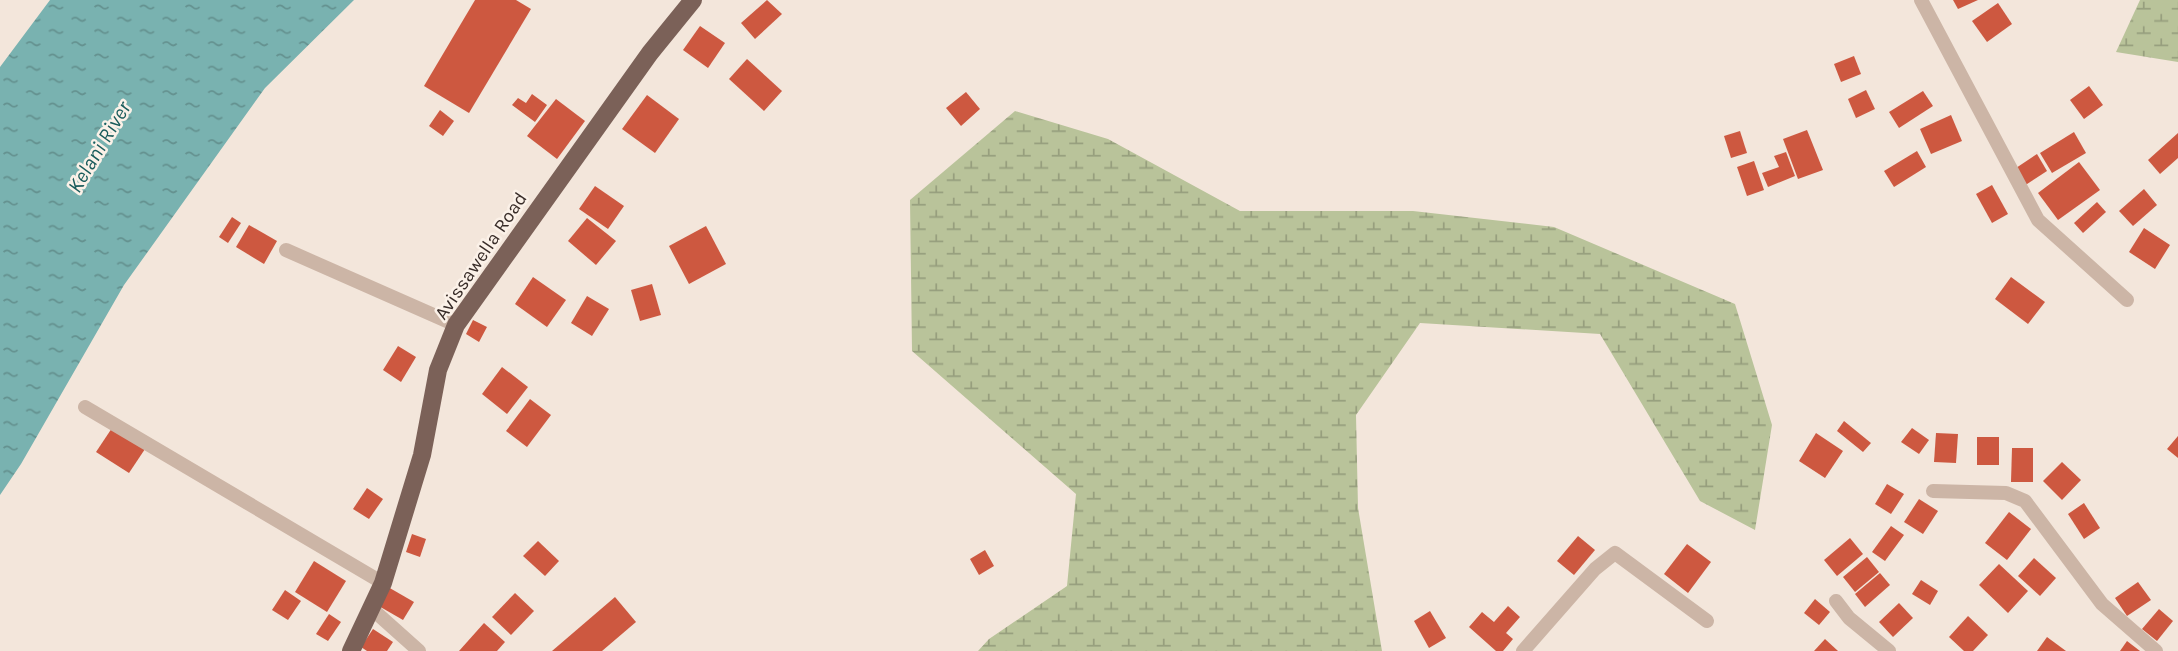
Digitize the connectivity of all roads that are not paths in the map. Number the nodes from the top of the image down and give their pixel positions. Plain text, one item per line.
1 (693, 0) edge
2 (1921, 0) edge
3 (286, 250) dead end
4 (2127, 300) dead end
5 (456, 326) junction
6 (85, 407) dead end
7 (1933, 491) dead end
8 (383, 583) junction
9 (1836, 601) dead end
10 (372, 609) junction
11 (1707, 621) dead end
12 (351, 651) edge
13 (419, 651) edge
14 (1523, 651) edge
15 (1889, 651) edge
16 (2156, 651) edge

1 - 5 main road, Avissawella Road
2 - 4 street
3 - 5 street
5 - 8 main road, Avissawella Road
6 - 8 street
7 - 16 street
8 - 10 main road, Avissawella Road
9 - 15 street
10 - 12 main road, Avissawella Road
10 - 13 street
11 - 14 street

